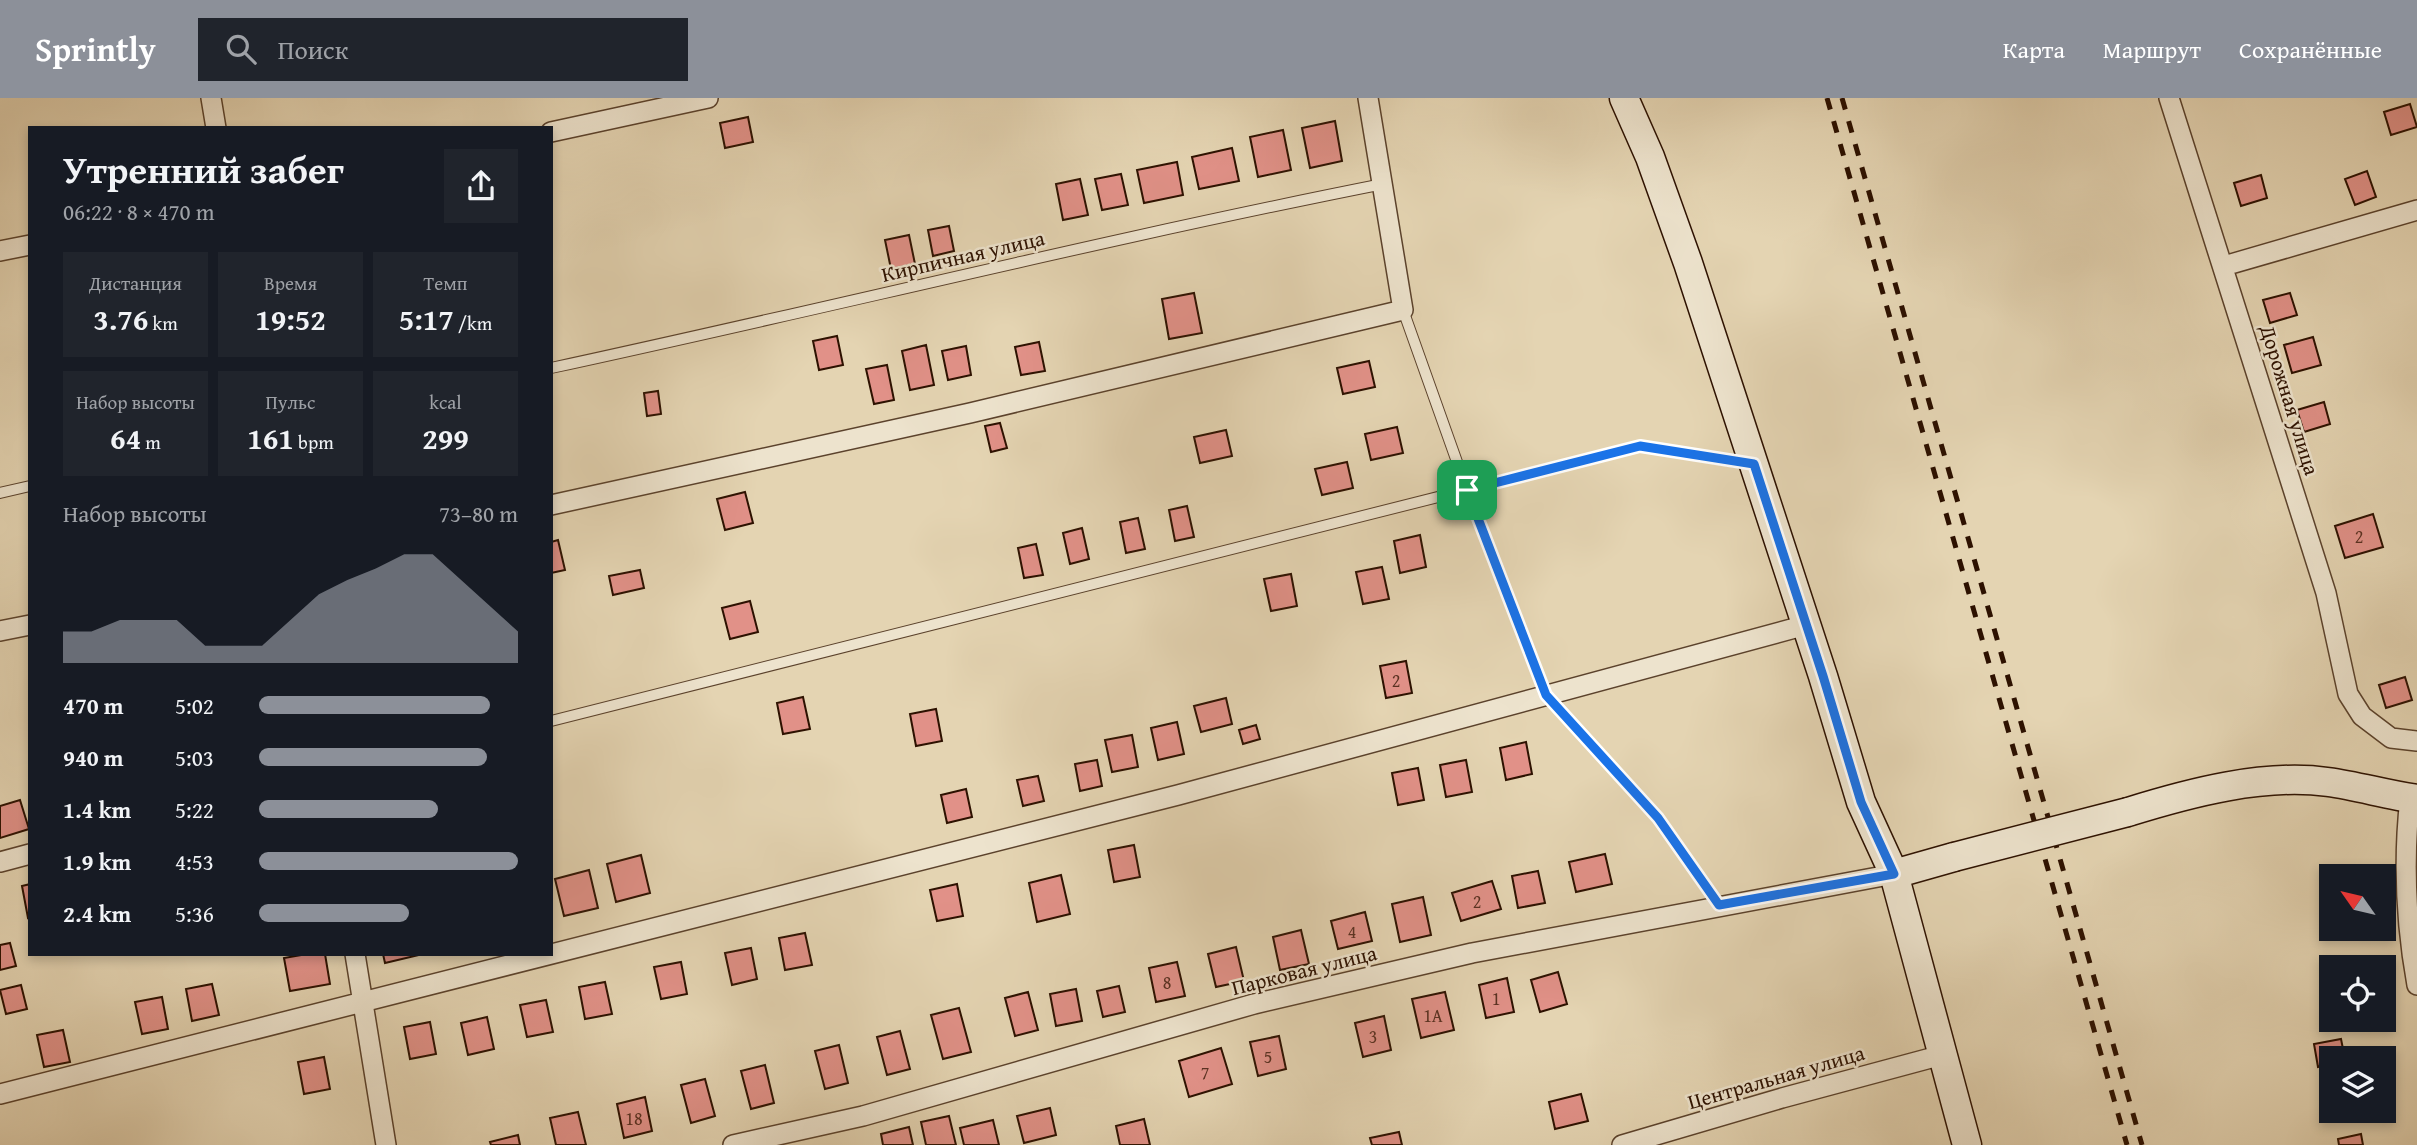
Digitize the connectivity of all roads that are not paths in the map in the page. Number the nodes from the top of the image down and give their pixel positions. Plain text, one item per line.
1 (211, 98) edge
2 (708, 98) edge
3 (1368, 98) edge
4 (1624, 98) edge
5 (2169, 98) edge
6 (216, 126) edge
7 (553, 132) edge
8 (1384, 184) junction
9 (2417, 210) edge
10 (28, 244) edge
11 (0, 251) edge
12 (2224, 266) junction
13 (1403, 310) junction
14 (553, 368) edge
15 (1754, 464) junction
16 (28, 486) edge
17 (1467, 490) junction
18 (0, 493) edge
19 (553, 505) edge
20 (28, 625) edge
21 (1806, 625) junction
22 (0, 631) edge
23 (1546, 695) junction
24 (553, 720) edge
25 (2417, 741) edge
26 (2413, 798) edge
27 (28, 855) edge
28 (0, 862) edge
29 (1894, 874) junction
30 (1719, 905) junction
31 (553, 954) edge
32 (355, 956) edge
33 (544, 956) edge
34 (2417, 985) edge
35 (363, 1002) junction
36 (1942, 1055) junction
37 (0, 1094) edge
38 (386, 1145) edge
39 (733, 1145) edge
40 (1622, 1145) edge
41 (1967, 1145) edge

1 - 6 street
2 - 7 street
3 - 8 street
4 - 15 street
5 - 12 street, Дорожная улица
8 - 13 street
8 - 14 lane, Кирпичная улица
9 - 12 street
10 - 11 street
12 - 25 street, Дорожная улица
13 - 17 lane
13 - 19 street
15 - 17 lane
15 - 21 street
16 - 18 lane
17 - 23 lane
17 - 24 lane
20 - 22 street
21 - 23 street
21 - 29 street
23 - 30 lane
23 - 31 street
26 - 29 street, bridge
26 - 34 street
27 - 28 street
29 - 30 street, Парковая улица
29 - 36 street
30 - 39 street, Парковая улица
32 - 35 street
33 - 35 street
35 - 37 street
35 - 38 street
36 - 40 street, Центральная улица
36 - 41 street

